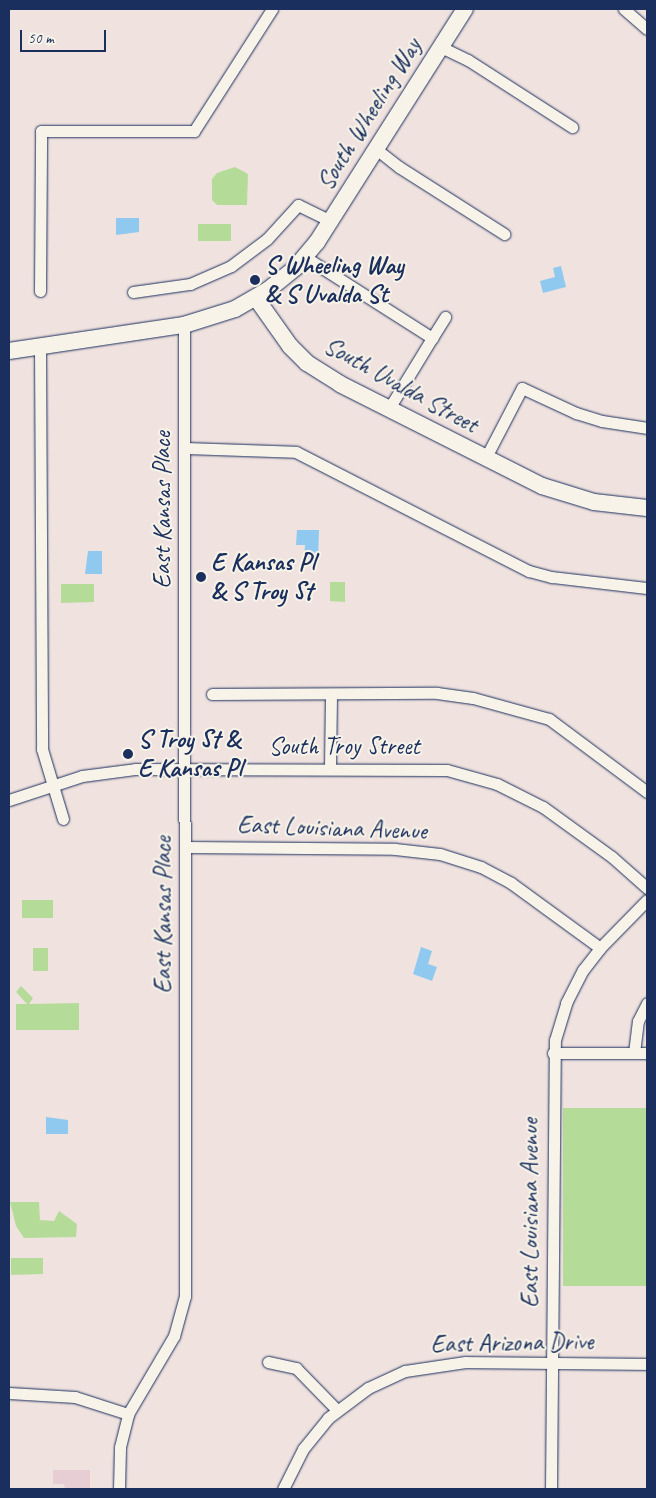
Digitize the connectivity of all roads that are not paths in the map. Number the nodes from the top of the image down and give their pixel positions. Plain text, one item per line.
1 (272, 9) edge
2 (465, 9) edge
3 (624, 9) edge
4 (647, 29) edge
5 (441, 47) junction
6 (572, 127) dead end
7 (376, 149) junction
8 (331, 221) junction
9 (504, 234) dead end
10 (305, 257) junction
11 (40, 291) dead end
12 (133, 292) dead end
13 (256, 298) junction
14 (444, 318) dead end
15 (184, 325) junction
16 (432, 338) junction
17 (40, 346) junction
18 (9, 351) edge
19 (388, 410) junction
20 (647, 428) edge
21 (184, 448) junction
22 (485, 459) junction
23 (647, 508) edge
24 (647, 588) edge
25 (212, 694) dead end
26 (331, 695) junction
27 (330, 767) junction
28 (185, 768) junction
29 (51, 784) junction
30 (647, 792) edge
31 (9, 800) edge
32 (63, 819) dead end
33 (185, 847) junction
34 (647, 888) edge
35 (647, 900) edge
36 (600, 948) junction
37 (647, 1003) edge
38 (553, 1053) junction
39 (634, 1053) junction
40 (647, 1054) edge
41 (268, 1362) dead end
42 (552, 1362) junction
43 (647, 1364) edge
44 (9, 1394) edge
45 (337, 1410) junction
46 (128, 1414) junction
47 (119, 1489) edge
48 (283, 1489) edge
49 (551, 1489) edge

1 - 11 street
2 - 5 street, South Wheeling Way
3 - 4 street
5 - 6 street
5 - 7 street, South Wheeling Way
7 - 8 street, South Wheeling Way
7 - 9 street
8 - 10 street, South Wheeling Way
8 - 12 street, South Wheeling Way
10 - 13 street, South Wheeling Way
10 - 16 street
13 - 15 street
13 - 19 street, South Uvalda Street
14 - 16 street
15 - 17 street
15 - 21 street, East Kansas Place
16 - 19 street
17 - 18 street
17 - 29 street
19 - 22 street, South Uvalda Street
20 - 22 street
21 - 24 street
21 - 28 street, East Kansas Place
22 - 23 street, South Uvalda Street
25 - 26 street
26 - 27 street
26 - 30 street
27 - 28 street, South Troy Street
27 - 34 street, South Troy Street
28 - 29 street, South Troy Street
28 - 33 street, East Kansas Place
29 - 31 street, South Troy Street
29 - 32 street
33 - 36 street, East Louisiana Avenue
33 - 46 street, East Kansas Place
35 - 36 street, East Louisiana Avenue
36 - 38 street, East Louisiana Avenue
37 - 39 street
38 - 39 street
38 - 42 street, East Louisiana Avenue
39 - 40 street
41 - 45 street
42 - 43 street, East Arizona Drive
42 - 45 street, East Arizona Drive
42 - 49 street, East Louisiana Avenue
44 - 46 street
45 - 48 street, East Arizona Drive
46 - 47 street, East Kansas Place

